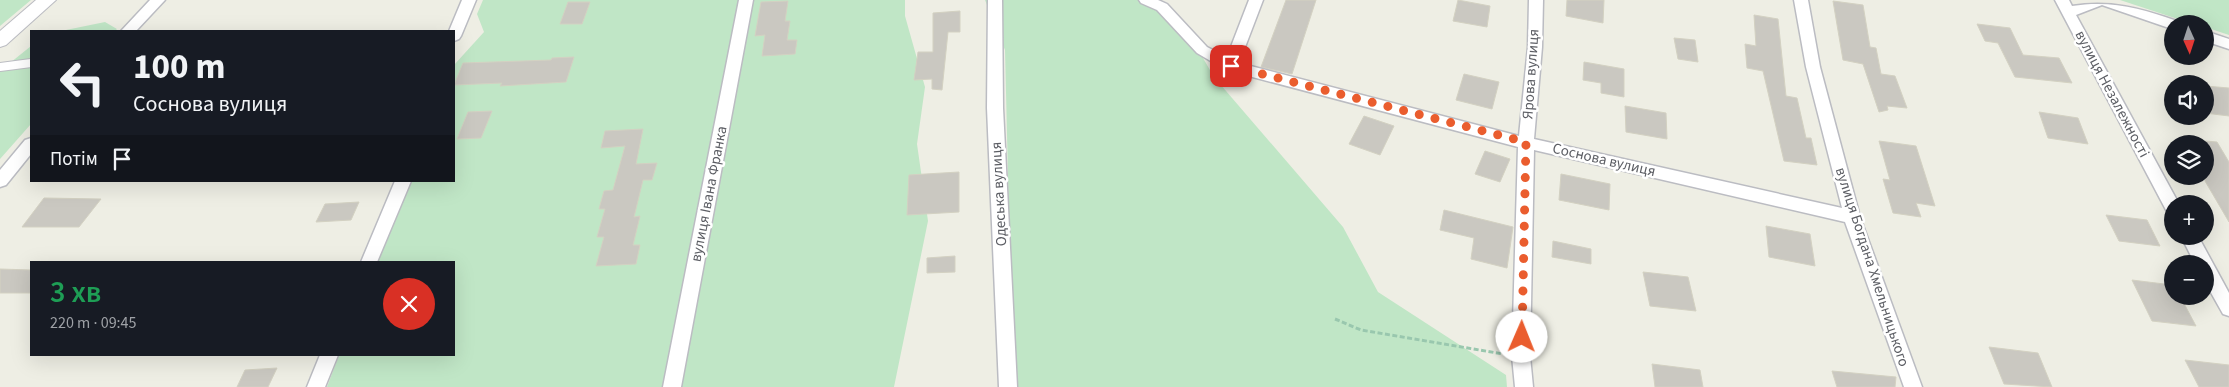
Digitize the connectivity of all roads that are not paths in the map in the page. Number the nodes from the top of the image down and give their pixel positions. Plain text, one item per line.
1 (46, 0) edge
2 (158, 0) edge
3 (470, 0) edge
4 (746, 0) edge
5 (995, 0) edge
6 (1146, 0) edge
7 (1256, 0) edge
8 (1536, 0) edge
9 (1801, 0) edge
10 (2102, 0) edge
11 (2065, 7) edge
12 (2164, 21) edge
13 (129, 30) edge
14 (455, 34) edge
15 (2214, 39) edge
16 (0, 41) edge
17 (2229, 44) edge
18 (30, 63) edge
19 (1231, 66) junction
20 (0, 67) edge
21 (1526, 142) junction
22 (30, 145) edge
23 (0, 181) edge
24 (403, 182) edge
25 (2166, 195) edge
26 (1852, 217) junction
27 (369, 261) edge
28 (2214, 283) edge
29 (2229, 309) edge
30 (330, 356) edge
31 (316, 387) edge
32 (672, 387) edge
33 (1008, 387) edge
34 (1524, 387) edge
35 (1913, 387) edge

1 - 16 street
2 - 13 street
3 - 14 street
4 - 32 street, вулиця Івана Франка
5 - 33 street, Одеська вулиця
6 - 19 street, Соснова вулиця
7 - 19 street
8 - 21 street, Ярова вулиця
9 - 26 street, вулиця Богдана Хмельницького
10 - 11 street, вулиця Незалежності
10 - 12 street, вулиця Незалежності
11 - 25 street, вулиця Незалежності
15 - 17 street
18 - 20 lane
19 - 21 street, Соснова вулиця
21 - 26 street, Соснова вулиця
21 - 34 street, Ярова вулиця
22 - 23 street
24 - 27 street
26 - 35 street, вулиця Богдана Хмельницького
28 - 29 street
30 - 31 street

